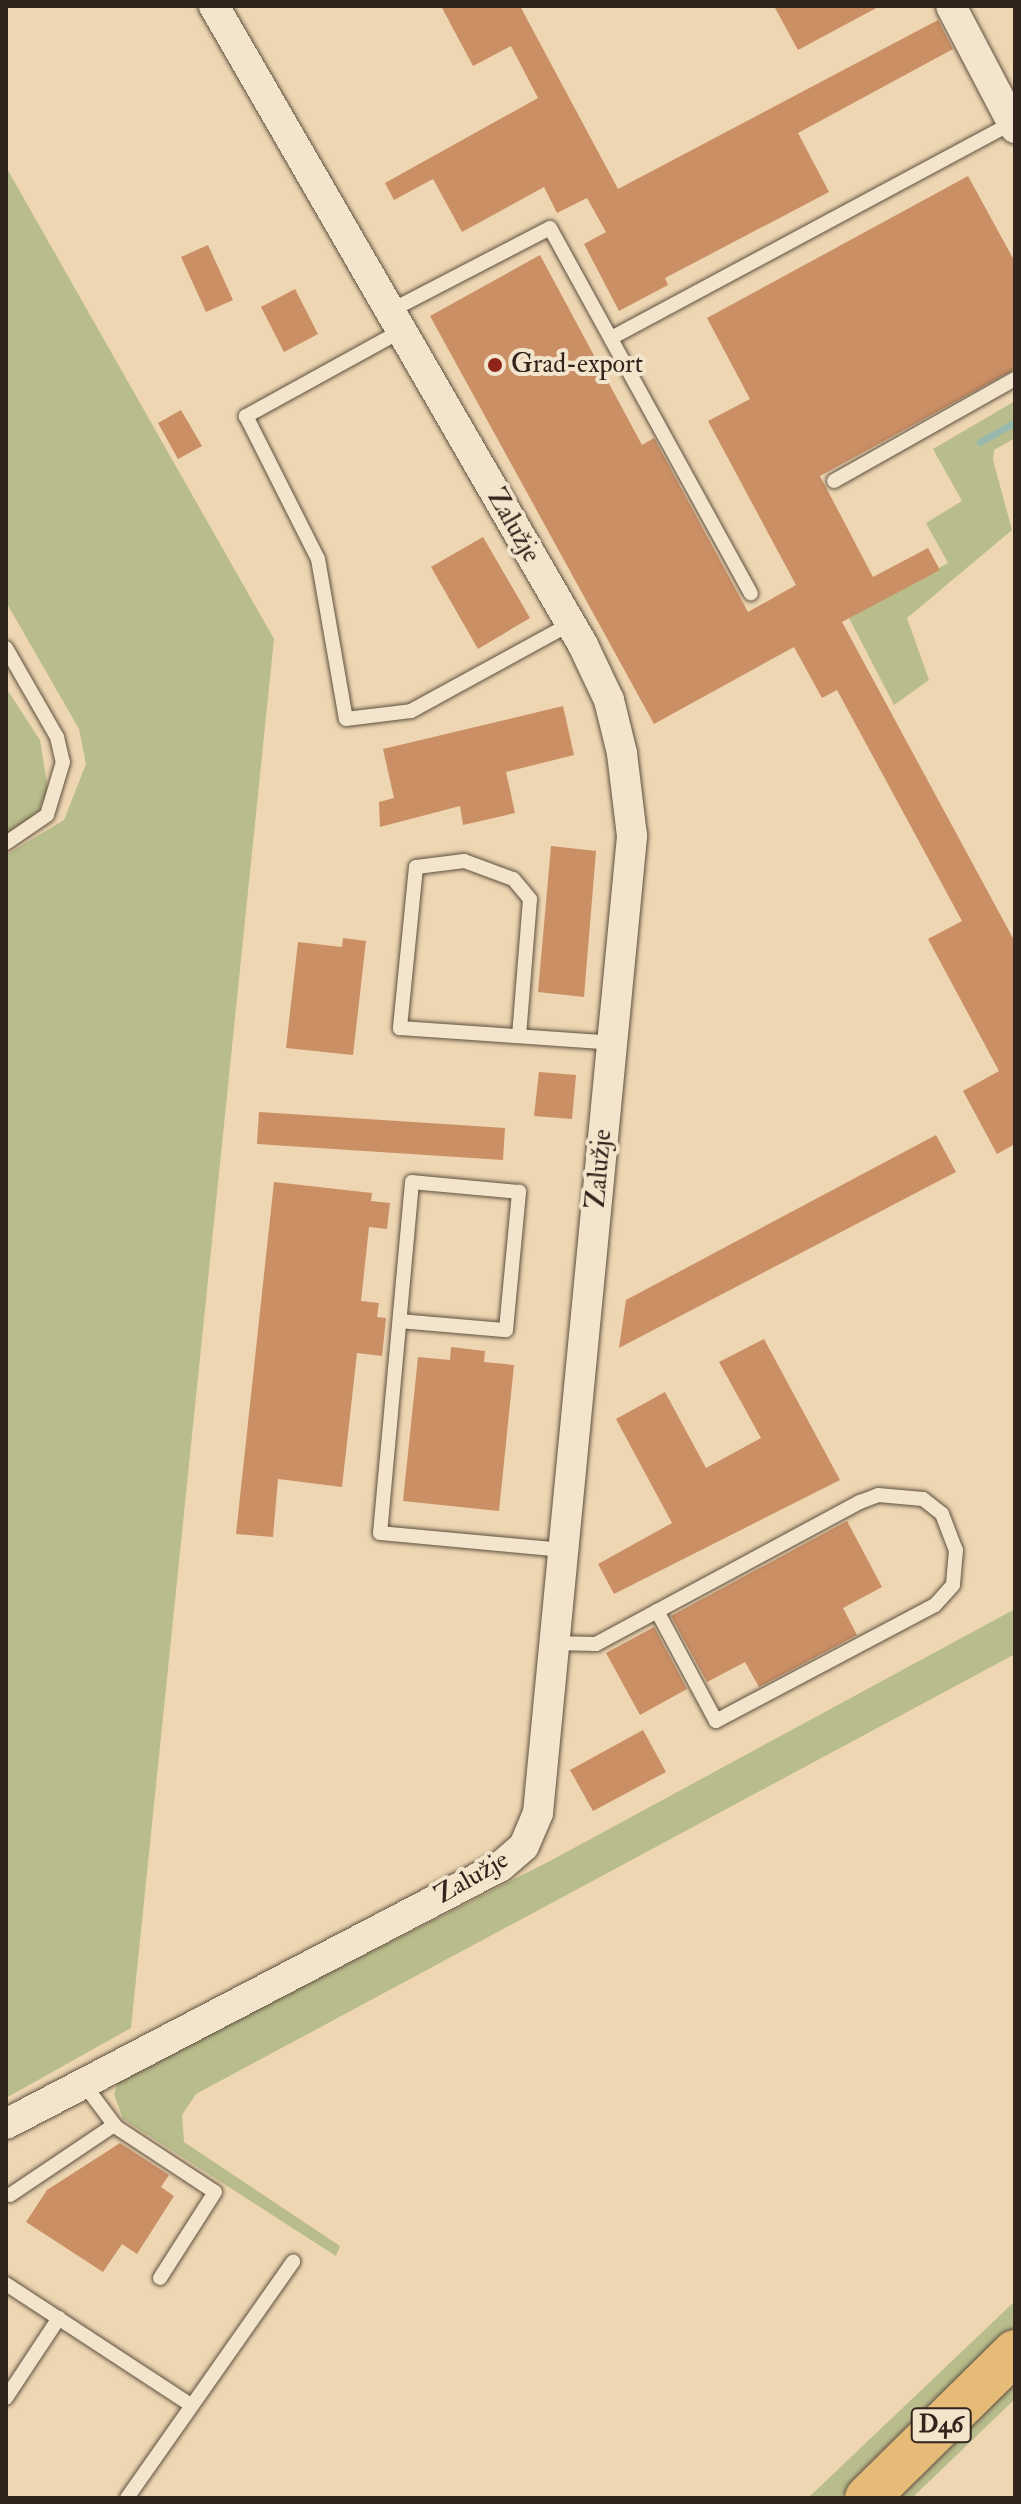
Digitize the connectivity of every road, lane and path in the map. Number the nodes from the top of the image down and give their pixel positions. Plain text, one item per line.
1 (214, 6) edge
2 (951, 6) edge
3 (1014, 125) edge
4 (393, 322) junction
5 (611, 338) junction
6 (1015, 379) edge
7 (834, 481) dead end
8 (751, 593) dead end
9 (570, 624) junction
10 (6, 648) edge
11 (6, 843) edge
12 (519, 1036) junction
13 (612, 1043) junction
14 (400, 1321) junction
15 (564, 1550) junction
16 (657, 1611) junction
17 (554, 1643) junction
18 (82, 2081) junction
19 (6, 2124) edge
20 (114, 2125) junction
21 (10, 2195) dead end
22 (293, 2262) dead end
23 (160, 2278) dead end
24 (6, 2284) edge
25 (59, 2318) junction
26 (1015, 2352) edge
27 (6, 2398) edge
28 (191, 2405) junction
29 (127, 2498) edge
30 (867, 2498) edge

1 - 4 street, Zalužje
2 - 3 street
3 - 5 lane
4 - 5 lane
4 - 9 street, Zalužje
4 - 9 lane
5 - 8 lane
6 - 7 lane
9 - 13 street, Zalužje
10 - 11 lane
12 - 12 lane
12 - 13 lane
13 - 15 street, Zalužje
14 - 14 lane
14 - 15 lane
15 - 17 street, Zalužje
16 - 16 lane
16 - 17 lane
17 - 18 street, Zalužje
18 - 19 street, Zalužje
18 - 20 lane
20 - 21 lane
20 - 23 lane
22 - 28 lane
24 - 25 lane
25 - 27 lane
25 - 28 lane
26 - 30 main road, D46
28 - 29 lane

